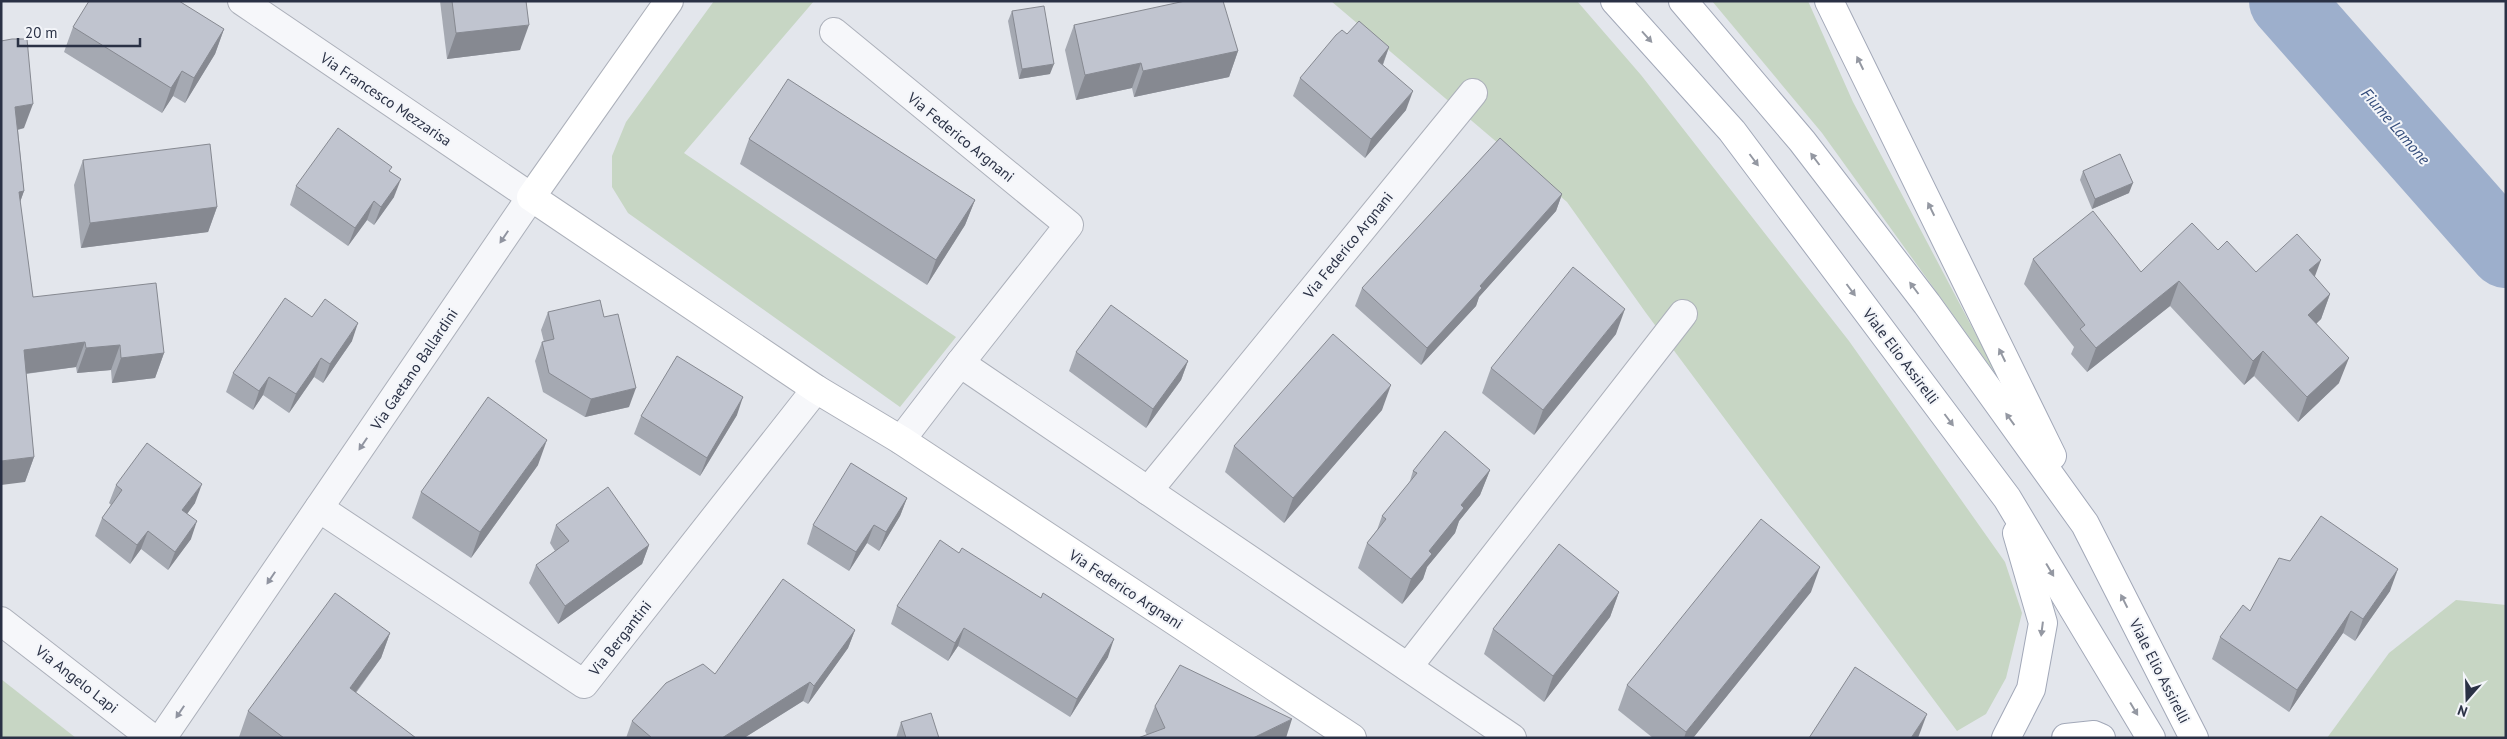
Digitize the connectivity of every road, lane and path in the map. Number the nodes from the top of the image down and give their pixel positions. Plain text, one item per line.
1 (242, 1) edge
2 (669, 1) edge
3 (1615, 1) edge
4 (1683, 1) edge
5 (1829, 1) edge
6 (834, 32) dead end
7 (1473, 92) dead end
8 (531, 197) junction
9 (1683, 314) dead end
10 (960, 364) junction
11 (816, 389) junction
12 (901, 440) junction
13 (1148, 491) junction
14 (2007, 498) junction
15 (319, 508) junction
16 (2085, 524) junction
17 (1, 621) edge
18 (1408, 667) junction
19 (152, 738) edge
20 (162, 738) edge
21 (1352, 738) edge
22 (1512, 738) edge
23 (2006, 738) edge
24 (2066, 738) edge
25 (2101, 738) edge
26 (2151, 738) edge
27 (2194, 738) edge

1 - 8 street, Via Francesco Mezzarisa
2 - 8 main road, Via Gaetano Ballardini
3 -> 14 main road, Viale Elio Assirelli
16 -> 4 main road, Viale Elio Assirelli
16 -> 5 main road
6 - 10 street, Via Federico Argnani
7 - 13 street, Via Federico Argnani
8 - 11 main road, Via Federico Argnani
8 -> 15 street, Via Gaetano Ballardini
9 - 18 street
10 - 12 street, Via Federico Argnani
10 - 13 street
11 - 12 main road, Via Federico Argnani
11 - 15 street, Via Bergantini
12 - 21 main road, Via Federico Argnani
13 - 18 street
14 -> 23 main road
14 -> 26 main road, Viale Elio Assirelli
15 -> 20 street, Via Gaetano Ballardini
27 -> 16 main road, Viale Elio Assirelli
17 - 19 street, Via Angelo Lapi
18 - 22 street
24 - 25 main road

